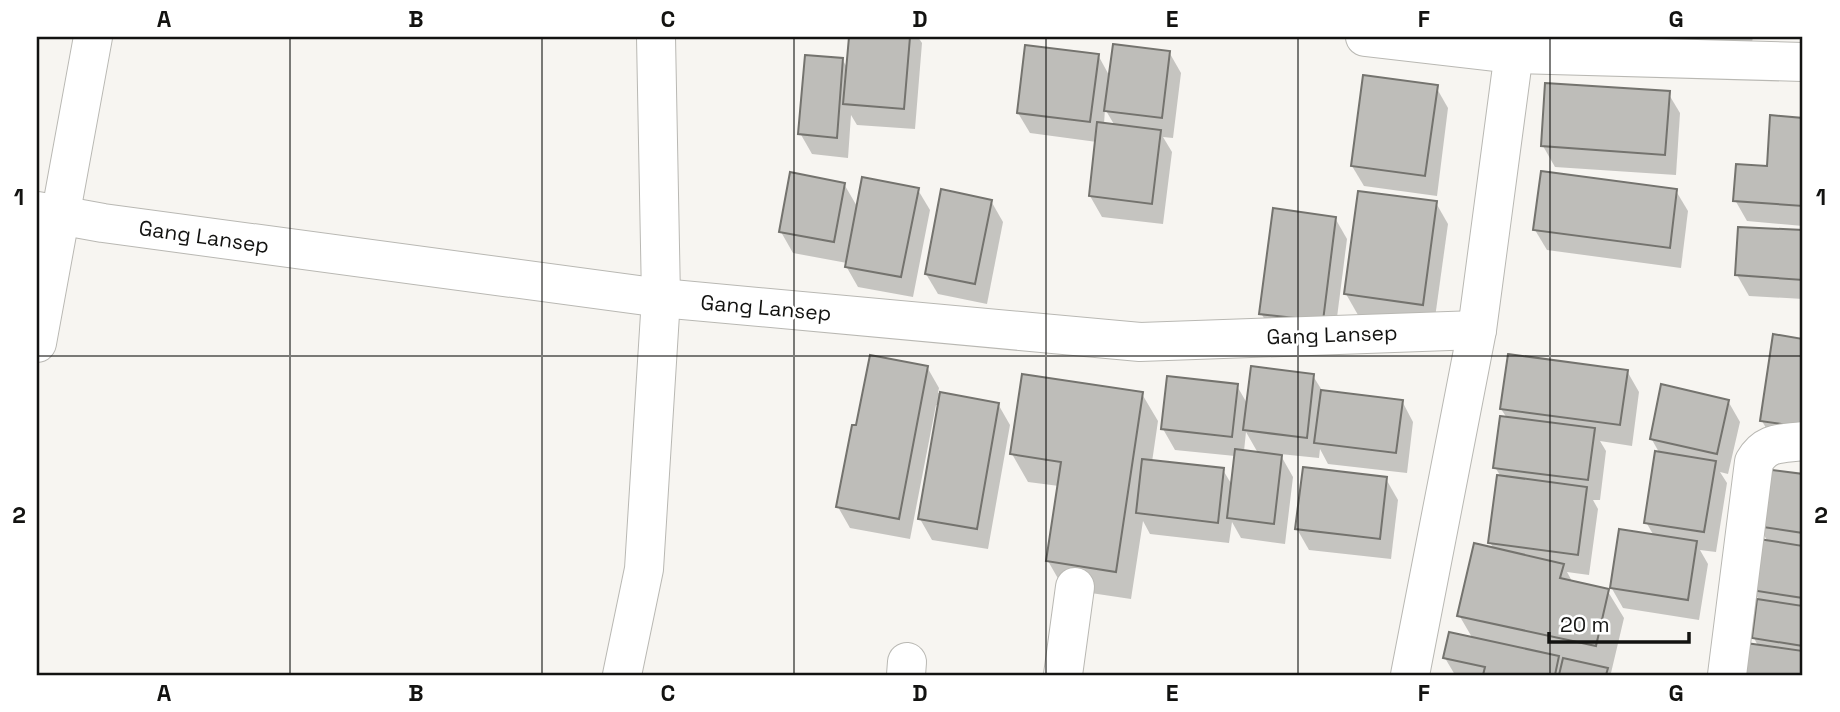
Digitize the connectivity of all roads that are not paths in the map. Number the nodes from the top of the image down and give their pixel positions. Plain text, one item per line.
1 (93, 37) edge
2 (656, 37) edge
3 (1365, 37) edge
4 (1514, 46) edge
5 (1796, 54) edge
6 (48, 213) edge
7 (660, 298) junction
8 (1477, 330) junction
9 (37, 343) edge
10 (1803, 442) edge
11 (1075, 587) dead end
12 (622, 675) edge
13 (1063, 675) edge
14 (1410, 675) edge
15 (1727, 675) edge

1 - 6 street
2 - 7 street
3 - 4 street
4 - 5 street
4 - 8 street
6 - 7 street, Gang Lansep
6 - 9 street
7 - 8 street, Gang Lansep
7 - 12 street
8 - 14 street
10 - 15 street
11 - 13 street

